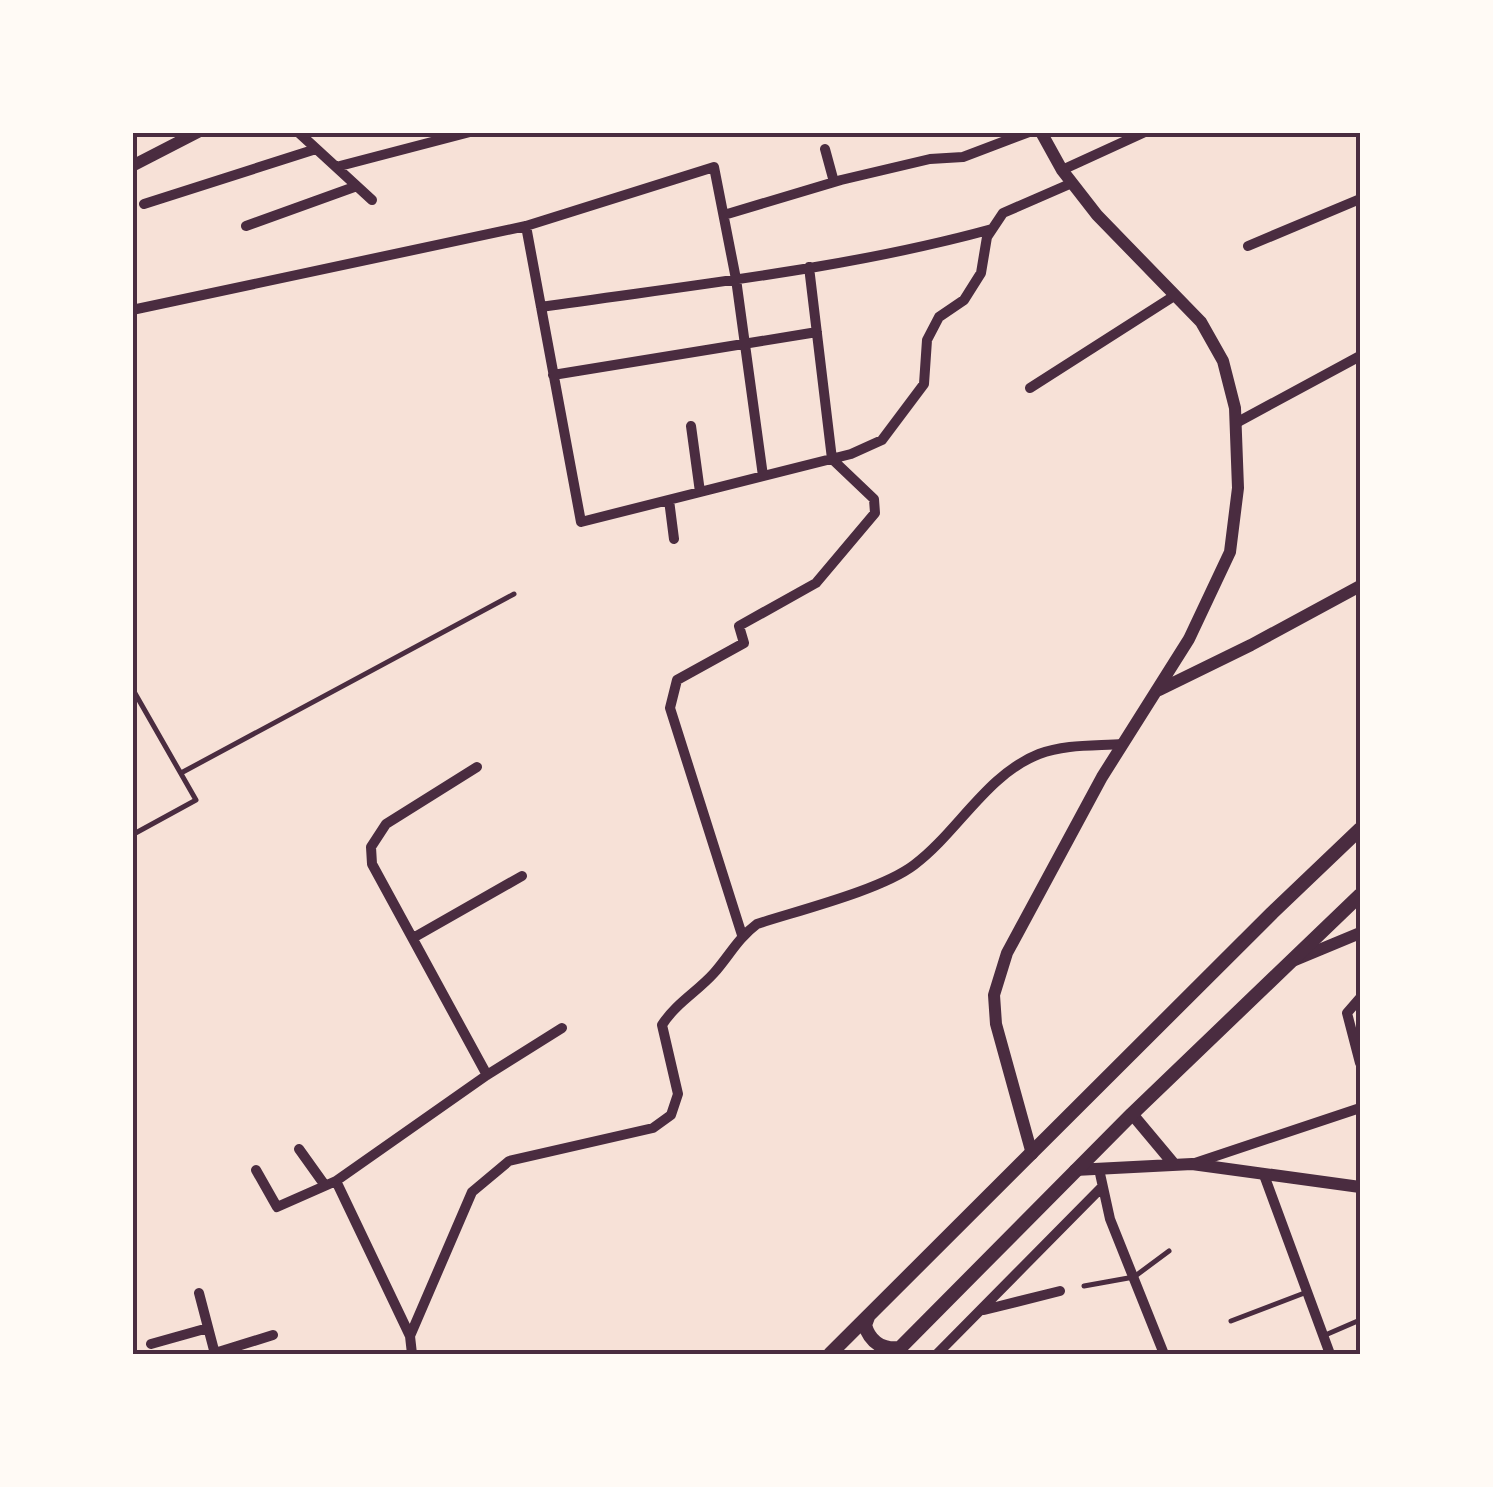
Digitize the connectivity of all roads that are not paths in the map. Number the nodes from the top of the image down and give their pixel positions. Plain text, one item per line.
1 (198, 132) edge
2 (298, 132) edge
3 (470, 132) edge
4 (1029, 132) edge
5 (1041, 132) edge
6 (1144, 132) edge
7 (825, 148) dead end
8 (316, 149) junction
9 (132, 166) edge
10 (336, 167) junction
11 (1062, 170) junction
12 (834, 182) junction
13 (1072, 183) junction
14 (357, 186) junction
15 (1360, 199) edge
16 (372, 200) dead end
17 (144, 204) dead end
18 (724, 216) junction
19 (246, 226) dead end
20 (526, 226) junction
21 (993, 229) junction
22 (1248, 246) dead end
23 (810, 267) junction
24 (736, 279) junction
25 (1174, 296) junction
26 (541, 308) junction
27 (132, 310) edge
28 (817, 332) junction
29 (746, 342) junction
30 (1360, 356) edge
31 (553, 375) junction
32 (1030, 388) dead end
33 (1236, 423) junction
34 (692, 426) dead end
35 (832, 459) junction
36 (763, 476) junction
37 (700, 492) junction
38 (668, 500) junction
39 (674, 539) dead end
40 (1360, 586) edge
41 (514, 594) dead end
42 (132, 688) edge
43 (1156, 691) junction
44 (1123, 744) junction
45 (477, 766) dead end
46 (180, 773) junction
47 (1360, 829) edge
48 (132, 835) edge
49 (522, 876) dead end
50 (1360, 895) edge
51 (1360, 933) edge
52 (742, 935) junction
53 (413, 938) junction
54 (1288, 963) junction
55 (1360, 998) edge
56 (562, 1028) dead end
57 (1360, 1063) edge
58 (487, 1074) junction
59 (1360, 1108) edge
60 (1132, 1114) junction
61 (299, 1149) dead end
62 (1032, 1154) junction
63 (1173, 1163) junction
64 (1192, 1164) junction
65 (1100, 1168) junction
66 (256, 1170) dead end
67 (1075, 1170) junction
68 (1264, 1175) junction
69 (330, 1182) junction
70 (1102, 1186) junction
71 (1360, 1187) edge
72 (1169, 1251) dead end
73 (1134, 1277) junction
74 (1084, 1286) dead end
75 (1060, 1291) dead end
76 (199, 1292) dead end
77 (1307, 1292) junction
78 (984, 1310) junction
79 (868, 1317) junction
80 (1360, 1320) edge
81 (1231, 1321) dead end
82 (208, 1328) junction
83 (273, 1336) dead end
84 (410, 1336) junction
85 (1322, 1336) junction
86 (152, 1344) dead end
87 (898, 1351) edge
88 (215, 1354) edge
89 (412, 1354) edge
90 (830, 1354) edge
91 (937, 1354) edge
92 (1164, 1354) edge
93 (1330, 1354) edge

1 - 9 street
2 - 8 street
3 - 10 street
4 - 12 street
5 - 11 street
6 - 11 street
7 - 12 street
8 - 10 street
8 - 17 street
10 - 14 street
11 - 13 street
12 - 18 street
13 - 21 street
13 - 25 street
14 - 16 street
14 - 19 street
15 - 22 street
18 - 20 street
18 - 24 street
20 - 26 street
20 - 27 street
21 - 23 street
21 - 35 street
23 - 24 street
23 - 28 street
24 - 26 street
24 - 29 street
25 - 32 street
25 - 33 street
26 - 31 street
28 - 29 street
28 - 35 street
29 - 31 street
29 - 36 street
30 - 33 street
31 - 38 street
33 - 43 street
34 - 37 street
35 - 36 street
35 - 52 street
36 - 37 street
37 - 38 street
38 - 39 street
40 - 43 street
41 - 46 lane
42 - 46 lane
43 - 44 street
44 - 52 street
44 - 62 street
45 - 53 street
46 - 48 lane
47 - 62 main road
49 - 53 street
50 - 54 main road
51 - 54 street
52 - 84 street
53 - 58 street
54 - 60 main road
55 - 57 street
56 - 58 street
58 - 69 street
59 - 64 street
60 - 63 street
60 - 67 main road
61 - 69 street
62 - 79 main road
63 - 64 street
63 - 65 street
64 - 68 street
65 - 67 street
65 - 70 street
66 - 69 street
67 - 87 main road
68 - 71 street
68 - 77 street
69 - 84 street
70 - 73 street
70 - 78 street
72 - 73 lane
73 - 74 lane
73 - 92 street
75 - 78 street
76 - 82 street
77 - 81 lane
77 - 85 street
78 - 91 street
79 - 87 main road
79 - 90 main road
80 - 85 lane
82 - 86 street
82 - 88 street
83 - 88 street
84 - 89 street
85 - 93 street

